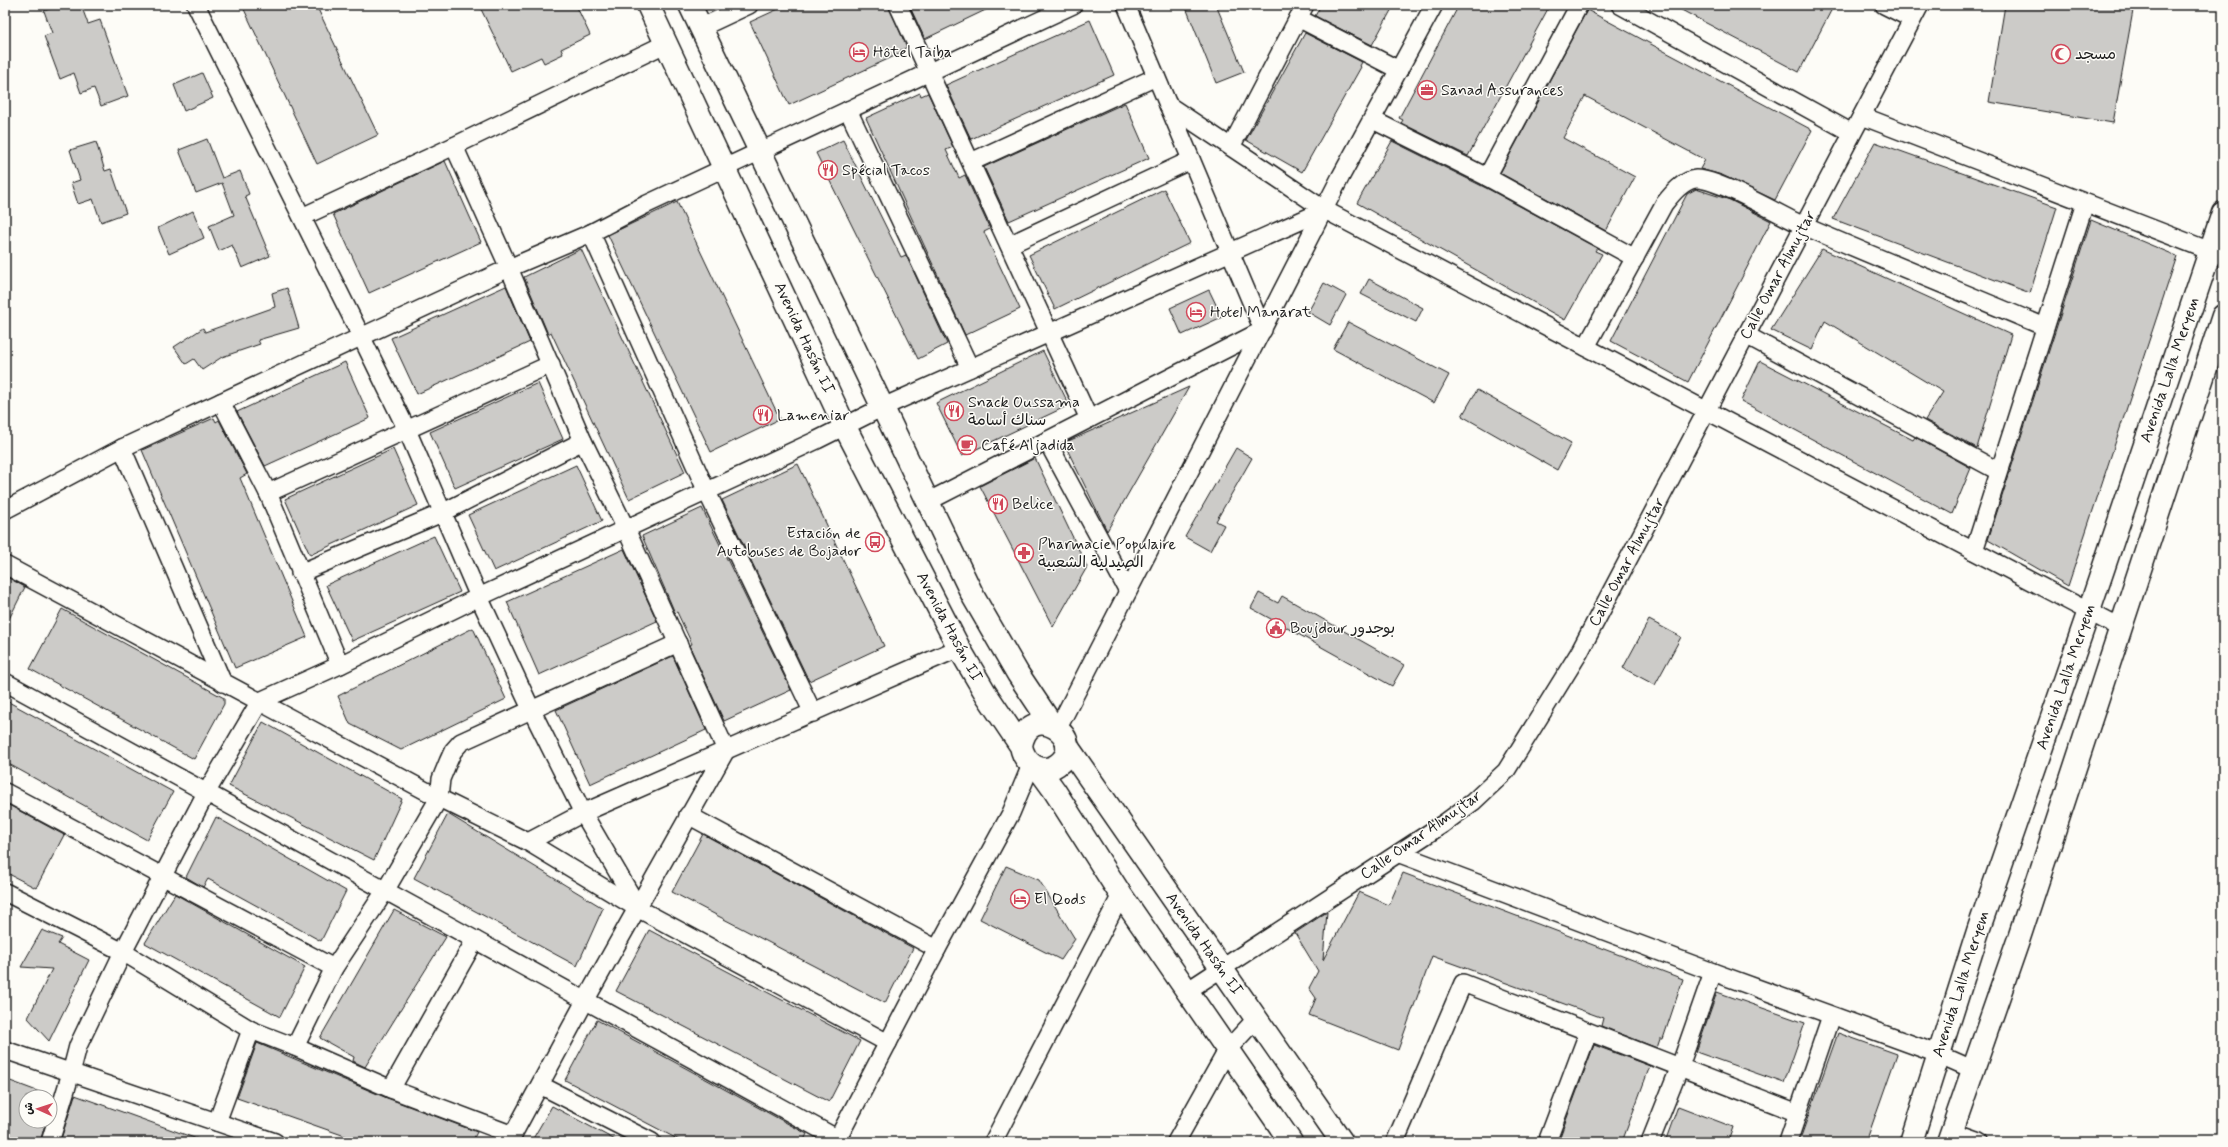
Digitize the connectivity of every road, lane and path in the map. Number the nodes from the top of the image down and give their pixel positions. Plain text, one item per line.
1 (196, 5) edge
2 (648, 5) edge
3 (690, 5) edge
4 (749, 5) edge
5 (898, 5) edge
6 (1073, 5) edge
7 (1126, 5) edge
8 (1434, 5) edge
9 (1579, 5) edge
10 (1620, 5) edge
11 (1884, 5) edge
12 (1301, 11) edge
13 (1916, 12) edge
14 (702, 27) junction
15 (667, 43) junction
16 (1400, 70) junction
17 (929, 72) junction
18 (1156, 77) junction
19 (1168, 105) junction
20 (848, 110) junction
21 (1862, 116) junction
22 (1372, 120) junction
23 (1852, 133) junction
24 (454, 146) junction
25 (1231, 147) junction
26 (760, 151) junction
27 (1191, 160) junction
28 (971, 162) junction
29 (725, 167) junction
30 (1487, 177) junction
31 (2085, 203) junction
32 (1324, 210) junction
33 (2223, 213) edge
34 (302, 217) junction
35 (1804, 226) junction
36 (591, 233) junction
37 (1009, 245) junction
38 (1230, 252) junction
39 (2216, 254) edge
40 (1635, 258) junction
41 (509, 268) junction
42 (2223, 316) edge
43 (2045, 327) junction
44 (1263, 330) junction
45 (1049, 333) junction
46 (1746, 335) junction
47 (362, 338) junction
48 (1586, 347) junction
49 (551, 364) junction
50 (970, 368) junction
51 (221, 402) junction
52 (883, 407) junction
53 (1707, 411) junction
54 (1089, 419) junction
55 (845, 427) junction
56 (406, 430) junction
57 (1047, 440) junction
58 (583, 441) junction
59 (122, 448) junction
60 (1998, 470) junction
61 (707, 492) junction
62 (268, 494) junction
63 (927, 502) junction
64 (5, 510) edge
65 (442, 513) junction
66 (626, 529) junction
67 (1974, 551) junction
68 (5, 565) edge
69 (300, 573) junction
70 (1128, 591) junction
71 (479, 597) junction
72 (2089, 612) junction
73 (2122, 629) junction
74 (678, 643) junction
75 (959, 648) junction
76 (340, 665) junction
77 (5, 682) edge
78 (224, 683) junction
79 (260, 701) junction
80 (531, 709) junction
81 (813, 713) junction
82 (1059, 733) junction
83 (726, 750) junction
84 (1030, 760) junction
85 (5, 792) edge
86 (206, 793) junction
87 (439, 798) junction
88 (583, 813) junction
89 (688, 815) junction
90 (528, 842) junction
91 (1400, 854) junction
92 (163, 877) junction
93 (385, 891) junction
94 (5, 892) edge
95 (1121, 895) junction
96 (638, 909) junction
97 (475, 940) junction
98 (937, 949) junction
99 (123, 952) junction
100 (334, 968) junction
101 (1221, 968) junction
102 (1712, 972) junction
103 (1187, 991) junction
104 (585, 1001) junction
105 (1831, 1016) junction
106 (1256, 1019) junction
107 (251, 1030) junction
108 (1588, 1033) junction
109 (888, 1043) junction
110 (295, 1047) junction
111 (1228, 1049) junction
112 (5, 1050) edge
113 (1938, 1054) junction
114 (1679, 1069) junction
115 (1972, 1069) junction
116 (72, 1073) junction
117 (540, 1085) junction
118 (391, 1089) junction
119 (1798, 1113) junction
120 (217, 1122) junction
121 (1950, 1137) edge
122 (511, 1138) edge
123 (837, 1141) edge
124 (50, 1142) edge
125 (275, 1142) edge
126 (652, 1142) edge
127 (993, 1142) edge
128 (1176, 1142) edge
129 (1291, 1142) edge
130 (1342, 1142) edge
131 (1395, 1142) edge
132 (1547, 1142) edge
133 (1650, 1142) edge
134 (1788, 1142) edge
135 (1911, 1142) edge
136 (1979, 1142) edge

1 - 34 street
2 - 15 main road, Avenida Hasán II
3 - 14 main road, Avenida Hasán II
4 - 14 street
5 - 17 street
6 - 17 street
7 - 18 street
8 - 16 street
9 - 30 street
10 - 23 street
11 - 13 street
12 - 16 street
12 - 25 street
13 - 21 street, Calle Omar Almujtar
14 - 26 main road, Avenida Hasán II
15 - 24 street
15 - 29 main road, Avenida Hasán II
16 - 22 street
17 - 20 street
17 - 28 street
18 - 19 street
18 - 28 street
19 - 25 street
19 - 27 street
20 - 26 street
20 - 50 street
21 - 23 street, Calle Omar Almujtar
21 - 31 street
22 - 30 street
22 - 32 street
23 - 35 street, Calle Omar Almujtar
24 - 34 street
24 - 41 street
25 - 32 street
26 - 29 street
26 - 52 main road, Avenida Hasán II
27 - 37 street
27 - 38 street
28 - 37 street
29 - 36 street
29 - 55 main road, Avenida Hasán II
30 - 40 street
31 - 39 street
31 - 43 street
32 - 38 street
32 - 44 street
32 - 48 street
33 - 39 main road, Avenida Lalla Meryem
34 - 47 street
35 - 40 street
35 - 43 street
35 - 46 street, Calle Omar Almujtar
36 - 41 street
36 - 61 street
37 - 45 street
38 - 44 street
38 - 45 street
39 - 72 main road, Avenida Lalla Meryem
40 - 48 street
41 - 47 street
41 - 49 street
42 - 73 main road, Avenida Lalla Meryem
43 - 60 street
44 - 54 street
44 - 70 street
45 - 50 street
45 - 54 street
46 - 53 street, Calle Omar Almujtar
46 - 60 street
47 - 51 street
47 - 56 street
48 - 53 street
49 - 56 street
49 - 58 street
50 - 52 street
51 - 59 street
51 - 62 street
52 - 55 street
52 - 63 main road, Avenida Hasán II
53 - 67 street
53 - 91 street, Calle Omar Almujtar
54 - 57 street
55 - 61 street
55 - 75 main road, Avenida Hasán II
56 - 62 street
56 - 65 street
57 - 63 street
57 - 70 street
58 - 65 street
58 - 66 street
59 - 64 street
59 - 78 street
60 - 67 street
61 - 66 street
61 - 81 street
62 - 69 street
63 - 82 main road, Avenida Hasán II
65 - 69 street
65 - 71 street
66 - 71 street
66 - 74 street
67 - 72 street
68 - 78 street
69 - 76 street
70 - 82 street
71 - 76 street
71 - 80 street
72 - 73 street
72 - 113 main road, Avenida Lalla Meryem
73 - 115 main road, Avenida Lalla Meryem
74 - 80 street
74 - 83 street
75 - 81 street
75 - 84 main road, Avenida Hasán II
76 - 79 street
77 - 86 street
78 - 79 street
79 - 86 street
79 - 87 street
80 - 87 street
80 - 88 street
81 - 83 street
82 - 84 main road
82 - 84 main road
82 - 101 main road, Avenida Hasán II
83 - 88 street
83 - 89 street
84 - 95 main road, Avenida Hasán II
84 - 98 street
85 - 92 street
86 - 92 street
86 - 93 street
87 - 90 street
87 - 93 street
88 - 90 street
88 - 96 street
89 - 96 street
89 - 98 street
90 - 96 street
91 - 101 street, Calle Omar Almujtar
91 - 102 street
92 - 99 street
92 - 100 street
93 - 97 street
93 - 100 street
94 - 99 street
95 - 103 main road, Avenida Hasán II
95 - 127 street
96 - 104 street
96 - 109 street
97 - 104 street
97 - 118 street
98 - 109 street
99 - 107 street
99 - 116 street
100 - 110 street
101 - 103 street, Calle Omar Almujtar
101 - 106 main road, Avenida Hasán II
102 - 105 street
102 - 114 street
103 - 111 main road, Avenida Hasán II
104 - 117 street
104 - 123 street
105 - 113 street
105 - 119 street
106 - 111 street
106 - 130 main road, Avenida Hasán II
107 - 110 street
107 - 120 street
108 - 114 street
108 - 131 street
108 - 132 street
109 - 123 street
110 - 118 street
111 - 128 street
111 - 129 main road, Avenida Hasán II
112 - 116 street
113 - 115 street
113 - 135 main road, Avenida Lalla Meryem
114 - 119 street
114 - 133 street
115 - 121 main road, Avenida Lalla Meryem
116 - 120 street
116 - 124 street
117 - 122 street
117 - 126 street
118 - 122 street
119 - 134 street
120 - 125 street
121 - 136 street

